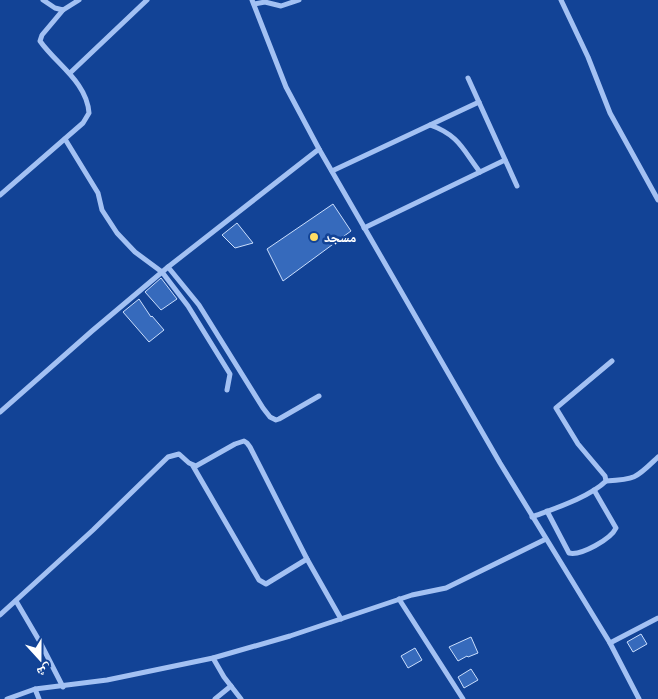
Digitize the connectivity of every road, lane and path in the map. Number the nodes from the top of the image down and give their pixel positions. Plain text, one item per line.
1 (43, 0) edge
2 (79, 0) edge
3 (147, 0) edge
4 (299, 0) edge
5 (561, 0) edge
6 (253, 2) edge
7 (63, 10) junction
8 (70, 74) junction
9 (468, 78) dead end
10 (479, 102) junction
11 (430, 125) junction
12 (65, 139) junction
13 (319, 149) junction
14 (505, 160) junction
15 (332, 171) junction
16 (480, 172) junction
17 (517, 186) dead end
18 (0, 195) edge
19 (658, 200) edge
20 (364, 228) junction
21 (168, 267) junction
22 (162, 272) junction
23 (612, 361) dead end
24 (227, 390) dead end
25 (319, 396) dead end
26 (0, 412) edge
27 (658, 457) edge
28 (193, 466) junction
29 (606, 481) junction
30 (594, 490) junction
31 (547, 511) junction
32 (532, 517) junction
33 (546, 539) junction
34 (307, 559) junction
35 (399, 599) junction
36 (16, 601) junction
37 (0, 615) edge
38 (658, 618) edge
39 (341, 619) junction
40 (610, 643) junction
41 (213, 658) junction
42 (230, 686) junction
43 (63, 687) junction
44 (34, 690) junction
45 (461, 697) edge
46 (7, 699) edge
47 (39, 699) edge
48 (215, 699) edge
49 (241, 699) edge
50 (455, 699) edge
51 (639, 699) edge

1 - 7 street
2 - 7 street
3 - 8 street
4 - 6 street
5 - 19 street
6 - 13 street
7 - 8 street
8 - 12 street
9 - 10 street
10 - 11 street
10 - 14 street
11 - 15 street
11 - 16 street
12 - 18 street
12 - 22 street
13 - 15 street
13 - 21 street
14 - 16 street
14 - 17 street
15 - 20 street
16 - 20 street
20 - 32 street
21 - 22 street
21 - 25 street
22 - 24 street
22 - 26 street
23 - 29 street
27 - 29 street
28 - 34 street
28 - 34 street
28 - 36 street
29 - 30 street
30 - 31 street
30 - 31 street
31 - 32 street
32 - 33 street
33 - 35 street
33 - 40 street
34 - 39 street
35 - 39 street
35 - 45 street
36 - 37 street
36 - 43 street
38 - 40 street
39 - 41 street
40 - 51 street
41 - 42 street
41 - 43 street
42 - 48 street
42 - 49 street
43 - 44 street
44 - 46 street
44 - 47 street
45 - 50 street

